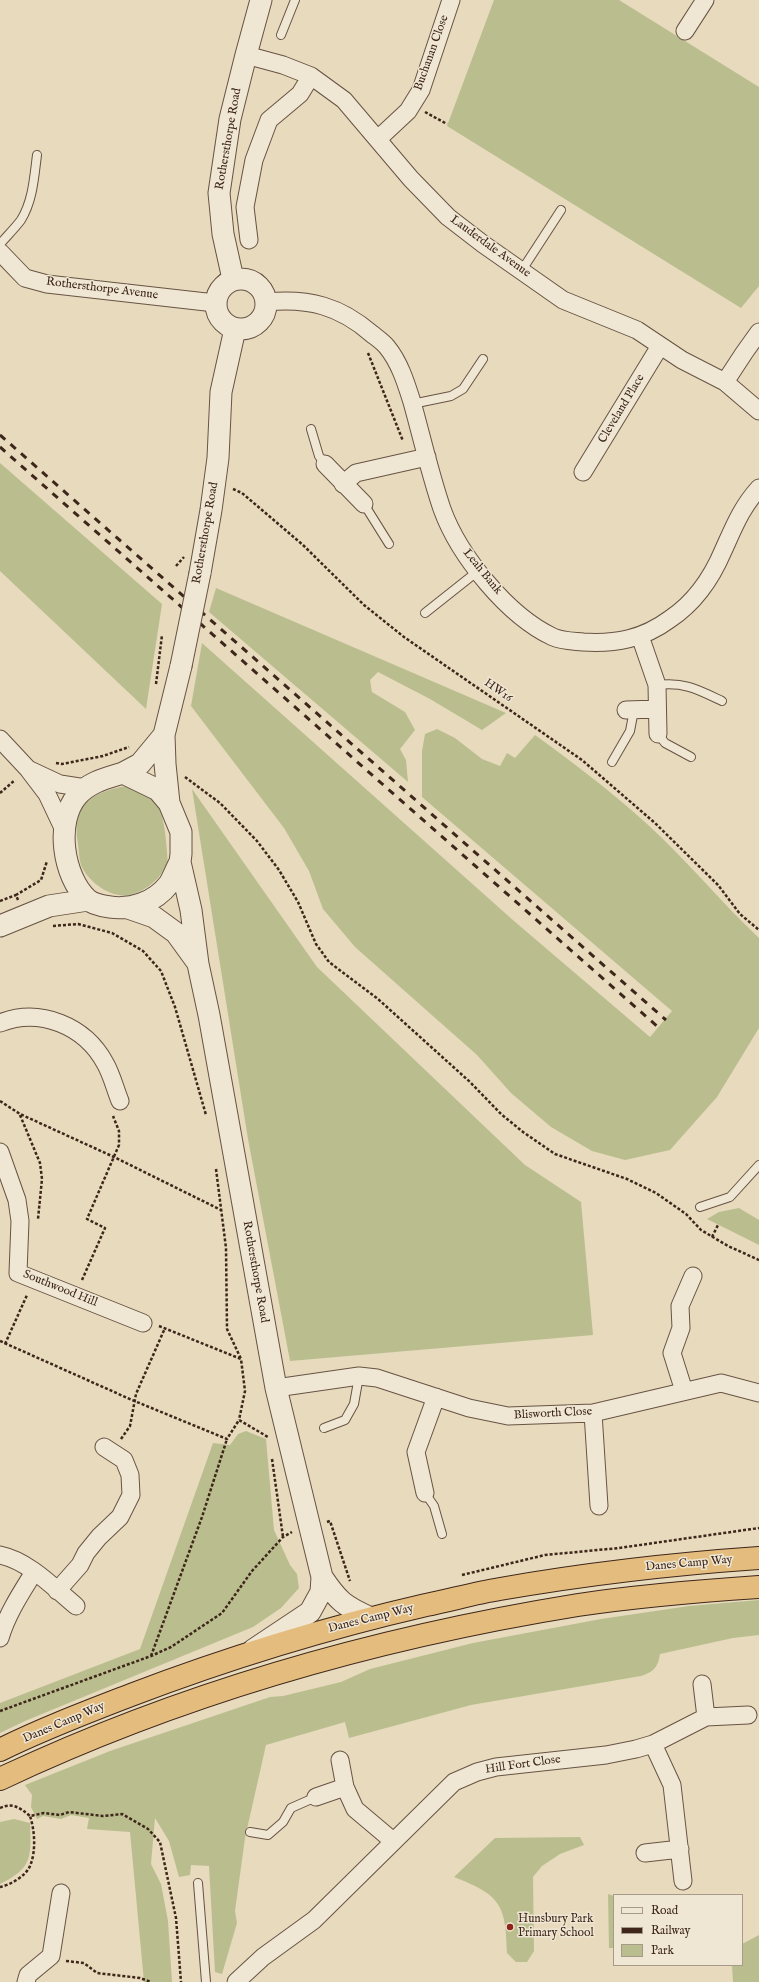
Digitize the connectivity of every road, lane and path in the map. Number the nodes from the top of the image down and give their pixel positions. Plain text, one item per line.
1 (262, 0) edge
2 (295, 0) edge
3 (451, 0) edge
4 (705, 0) edge
5 (685, 31) dead end
6 (281, 35) dead end
7 (246, 55) junction
8 (311, 76) junction
9 (413, 105) junction
10 (448, 124) dead end
11 (378, 139) junction
12 (37, 155) dead end
13 (561, 210) dead end
14 (249, 240) dead end
15 (0, 244) edge
16 (0, 252) edge
17 (522, 270) junction
18 (233, 279) junction
19 (267, 302) junction
20 (215, 303) junction
21 (235, 329) junction
22 (759, 332) edge
23 (660, 346) junction
24 (368, 352) dead end
25 (483, 359) dead end
26 (725, 382) junction
27 (412, 404) junction
28 (759, 411) edge
29 (311, 429) dead end
30 (419, 459) junction
31 (325, 464) joint
32 (583, 472) dead end
33 (215, 483) junction
34 (343, 484) junction
35 (759, 488) edge
36 (364, 504) joint
37 (389, 544) dead end
38 (478, 571) junction
39 (425, 613) dead end
40 (640, 636) junction
41 (657, 685) junction
42 (722, 701) dead end
43 (657, 709) junction
44 (630, 710) joint
45 (658, 734) joint
46 (164, 735) junction
47 (0, 739) edge
48 (691, 757) dead end
49 (612, 762) dead end
50 (165, 764) junction
51 (28, 769) junction
52 (123, 773) junction
53 (15, 780) dead end
54 (86, 788) junction
55 (0, 793) edge
56 (170, 803) junction
57 (64, 830) junction
58 (180, 862) junction
59 (70, 871) junction
60 (16, 895) dead end
61 (88, 900) junction
62 (0, 901) edge
63 (49, 906) junction
64 (128, 908) junction
65 (0, 926) edge
66 (47, 926) dead end
67 (759, 930) edge
68 (198, 964) junction
69 (0, 1023) edge
70 (0, 1101) edge
71 (120, 1101) joint
72 (20, 1114) junction
73 (207, 1118) dead end
74 (1, 1157) edge
75 (114, 1157) junction
76 (759, 1165) edge
77 (216, 1167) dead end
78 (700, 1207) dead end
79 (221, 1210) junction
80 (38, 1225) dead end
81 (718, 1225) dead end
82 (712, 1237) junction
83 (759, 1260) edge
84 (693, 1276) dead end
85 (34, 1279) junction
86 (75, 1296) junction
87 (142, 1323) joint
88 (165, 1328) junction
89 (0, 1341) edge
90 (5, 1344) junction
91 (241, 1359) junction
92 (359, 1376) junction
93 (276, 1388) junction
94 (684, 1391) junction
95 (759, 1392) edge
96 (436, 1397) junction
97 (136, 1401) junction
98 (593, 1413) junction
99 (239, 1420) junction
100 (324, 1428) dead end
101 (270, 1437) dead end
102 (227, 1439) junction
103 (108, 1450) joint
104 (272, 1453) dead end
105 (425, 1492) joint
106 (599, 1506) dead end
107 (309, 1524) junction
108 (759, 1528) edge
109 (442, 1534) dead end
110 (283, 1537) junction
111 (0, 1555) edge
112 (759, 1558) edge
113 (34, 1572) junction
114 (460, 1576) dead end
115 (322, 1577) junction
116 (354, 1586) dead end
117 (759, 1587) edge
118 (57, 1591) junction
119 (76, 1606) dead end
120 (371, 1618) junction
121 (0, 1638) edge
122 (249, 1653) junction
123 (151, 1656) junction
124 (702, 1684) dead end
125 (0, 1711) edge
126 (748, 1714) dead end
127 (706, 1717) junction
128 (653, 1744) junction
129 (0, 1750) edge
130 (340, 1760) dead end
131 (0, 1779) edge
132 (345, 1787) junction
133 (316, 1797) joint
134 (0, 1808) edge
135 (30, 1816) junction
136 (250, 1832) dead end
137 (393, 1841) junction
138 (680, 1849) junction
139 (645, 1853) dead end
140 (683, 1881) dead end
141 (198, 1883) dead end
142 (0, 1887) edge
143 (61, 1893) dead end
144 (51, 1956) junction
145 (26, 1982) edge
146 (151, 1982) edge
147 (181, 1982) edge
148 (206, 1982) edge
149 (236, 1982) edge

1 - 7 street, Rothersthorpe Road
2 - 6 lane
3 - 9 street, Buchanan Close
4 - 5 street
7 - 8 street, Lauderdale Avenue
7 - 18 street, Rothersthorpe Road
8 - 11 street, Lauderdale Avenue
8 - 14 street
9 - 10 path
9 - 11 street, Buchanan Close
11 - 17 street, Lauderdale Avenue
12 - 15 lane
13 - 17 lane
16 - 20 street, Rothersthorpe Avenue
17 - 23 street, Lauderdale Avenue
18 - 19 street
18 - 20 street
19 - 21 street
19 - 27 street, Leah Bank
20 - 21 street
21 - 33 street, Rothersthorpe Road
22 - 26 street
23 - 26 street, Lauderdale Avenue
23 - 32 street, Cleveland Place
24 - 30 path
25 - 27 lane
26 - 28 street, Lauderdale Avenue
27 - 30 street, Leah Bank
29 - 31 lane
30 - 34 street
30 - 38 street, Leah Bank
31 - 34 street
33 - 46 street, Rothersthorpe Road, bridge
33 - 67 path, HW16
34 - 36 street
35 - 40 street, Leah Bank
36 - 37 lane
38 - 39 lane
38 - 40 street, Leah Bank
40 - 41 street
41 - 42 lane
41 - 43 street
43 - 44 street
43 - 45 street
44 - 49 lane
45 - 48 lane
46 - 50 street
46 - 52 street
47 - 51 street
50 - 56 street
50 - 82 path
51 - 54 street
51 - 57 street
52 - 54 street
52 - 56 street, Rothersthorpe Road
53 - 55 path
54 - 57 street
56 - 58 street, Rothersthorpe Road
57 - 59 street
58 - 64 street, Rothersthorpe Road
58 - 68 street, Rothersthorpe Road
59 - 61 street
59 - 63 street
60 - 62 path
61 - 63 street
61 - 64 street, Rothersthorpe Road
63 - 65 street
64 - 68 street, Rothersthorpe Road
66 - 73 path
68 - 93 street, Rothersthorpe Road
69 - 71 street
70 - 72 path
71 - 75 path
72 - 75 path
72 - 80 path
74 - 85 street, Southwood Hill
75 - 79 path
75 - 86 path
76 - 78 lane
77 - 79 path
79 - 91 path
81 - 82 path
82 - 83 path
84 - 94 street
85 - 86 street, Southwood Hill
85 - 90 path
86 - 87 street, Southwood Hill
87 - 88 path
88 - 91 path
88 - 97 path
89 - 90 path
90 - 97 path
91 - 99 path
92 - 93 street, Blisworth Close
92 - 96 street, Blisworth Close
92 - 100 lane
93 - 107 street, Rothersthorpe Road
94 - 95 street, Blisworth Close
94 - 98 street, Blisworth Close
96 - 98 street, Blisworth Close
96 - 105 street
97 - 102 path
97 - 103 path
98 - 106 street
99 - 101 path
99 - 102 path
102 - 123 path
103 - 118 street
104 - 110 path
105 - 109 lane
107 - 110 path
107 - 115 street, Rothersthorpe Road
107 - 116 path
108 - 114 path
110 - 123 path
111 - 113 street
112 - 120 highway, Danes Camp Way
113 - 118 street
113 - 121 street
115 - 120 street, Rothersthorpe Road
115 - 122 street, Rothersthorpe Road
117 - 131 highway, Danes Camp Way
118 - 119 street
120 - 122 highway, Danes Camp Way
122 - 129 highway, Danes Camp Way
123 - 125 path
124 - 127 street
126 - 127 street, Hill Fort Close
127 - 128 street, Hill Fort Close
128 - 137 street, Hill Fort Close
128 - 138 street
130 - 132 street
132 - 133 street
132 - 137 street
133 - 136 lane
134 - 135 path
135 - 142 path
135 - 147 path
137 - 149 street, Hill Fort Close
138 - 139 street
138 - 140 street
141 - 148 lane
143 - 144 street
144 - 145 street
144 - 146 path

